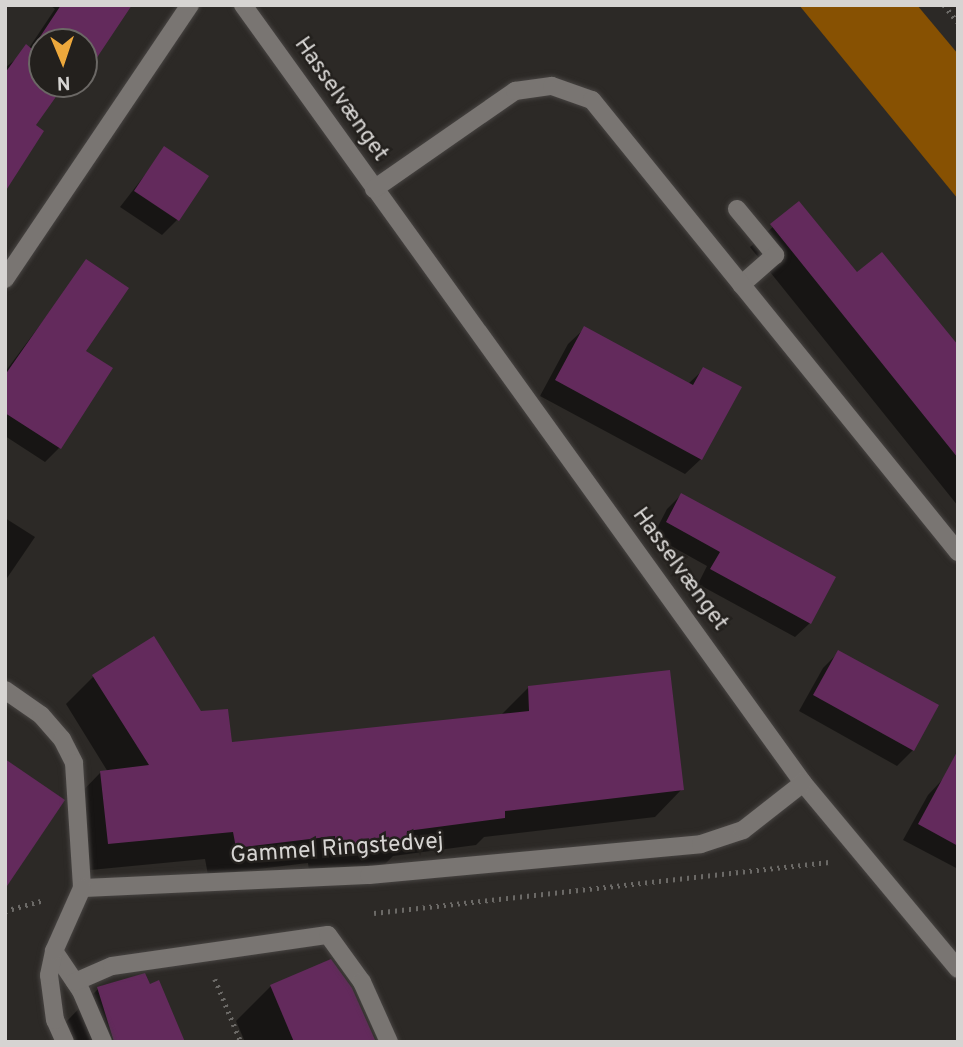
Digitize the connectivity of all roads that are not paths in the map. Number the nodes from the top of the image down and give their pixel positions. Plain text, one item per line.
1 (190, 5) edge
2 (243, 5) edge
3 (374, 189) junction
4 (737, 209) dead end
5 (5, 279) edge
6 (741, 285) junction
7 (958, 552) edge
8 (5, 690) edge
9 (803, 783) junction
10 (82, 888) junction
11 (54, 951) junction
12 (958, 969) edge
13 (75, 982) junction
14 (65, 1042) edge
15 (103, 1042) edge
16 (389, 1042) edge

1 - 5 street
2 - 3 street, Hasselvænget
3 - 6 street, Hasselvænget
3 - 9 street, Hasselvænget
4 - 6 street
6 - 7 street, Hasselvænget
8 - 10 street
9 - 10 street, Gammel Ringstedvej
9 - 12 street, Hasselvænget
10 - 11 street
11 - 13 street
11 - 14 street
13 - 15 street
13 - 16 street

